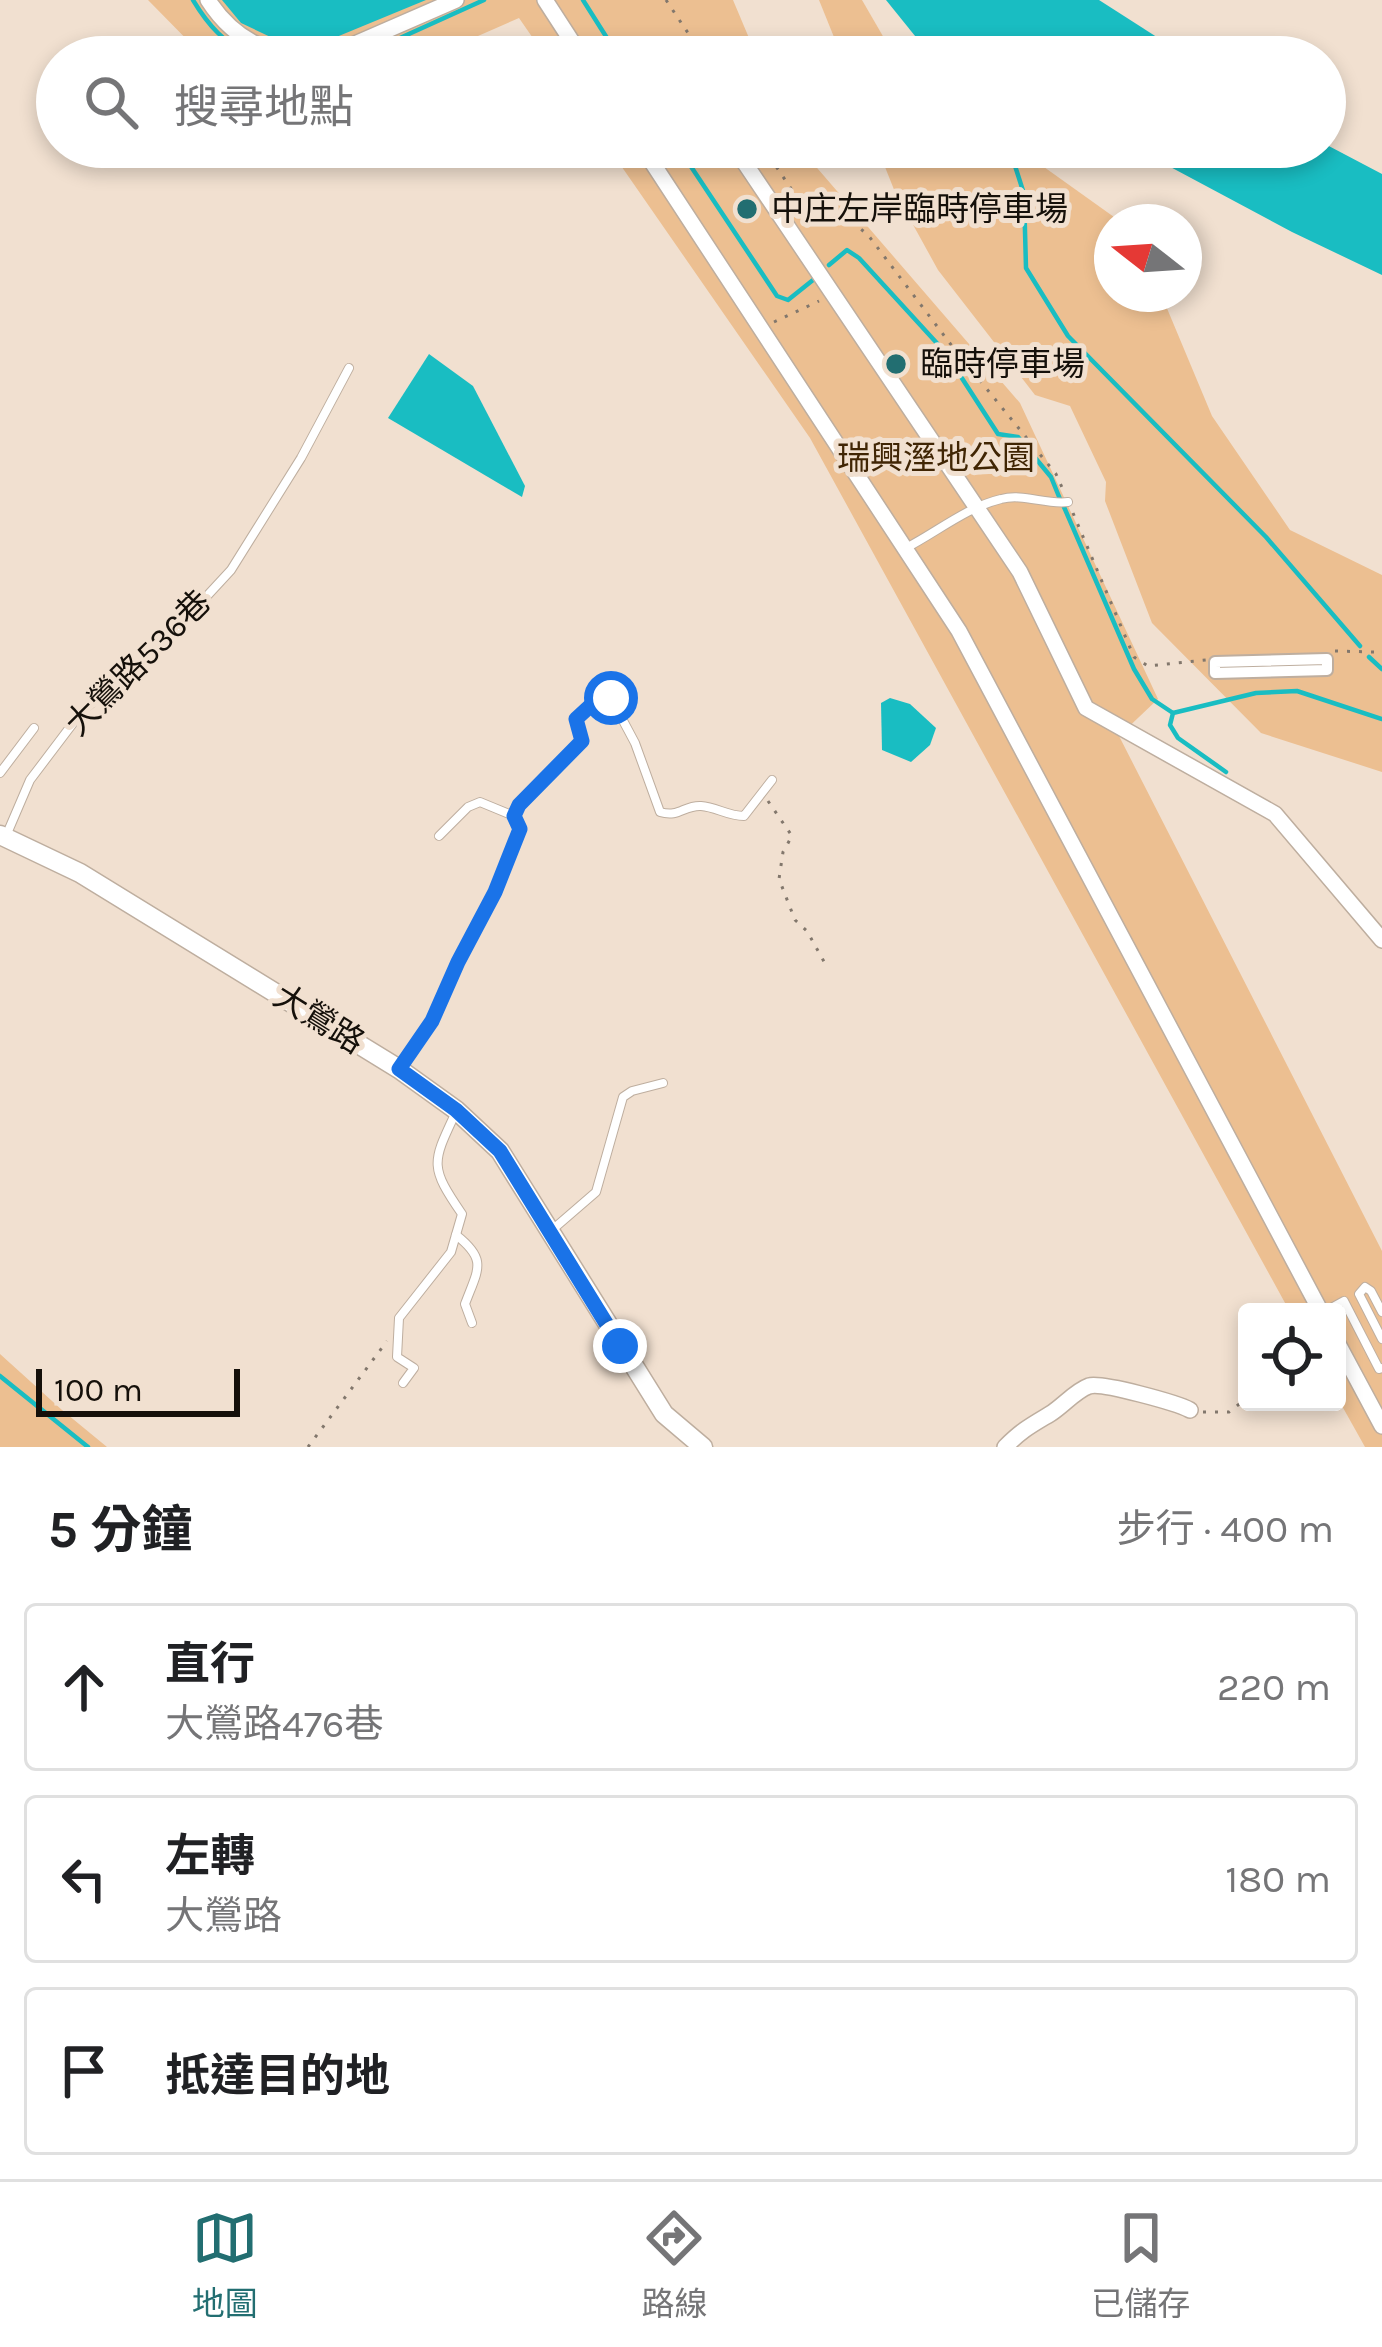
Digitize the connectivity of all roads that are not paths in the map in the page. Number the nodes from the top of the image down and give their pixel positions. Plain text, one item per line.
1 (208, 0) edge
2 (455, 0) edge
3 (545, 0) edge
4 (242, 36) edge
5 (373, 36) edge
6 (569, 36) edge
7 (656, 168) edge
8 (748, 168) edge
9 (349, 368) dead end
10 (1069, 502) road end
11 (979, 509) junction
12 (904, 548) junction
13 (1324, 655) joint
14 (34, 728) dead end
15 (0, 773) edge
16 (772, 780) dead end
17 (514, 816) junction
18 (3, 836) edge
19 (439, 836) dead end
20 (1382, 940) edge
21 (399, 1069) junction
22 (663, 1083) dead end
23 (456, 1110) junction
24 (551, 1231) junction
25 (456, 1234) junction
26 (1318, 1303) edge
27 (1346, 1305) edge
28 (1382, 1312) edge
29 (472, 1323) dead end
30 (1382, 1339) edge
31 (1346, 1359) edge
32 (1382, 1368) edge
33 (403, 1383) dead end
34 (1190, 1410) road end
35 (1382, 1426) edge
36 (703, 1447) edge
37 (1005, 1447) edge

1 - 4 street
2 - 5 street
3 - 6 street
7 - 12 street
8 - 11 street
9 - 18 lane, 大鶯路536巷
10 - 11 lane
11 - 12 lane
11 - 20 street
12 - 26 street
13 - 13 street
14 - 15 lane
16 - 17 lane
17 - 19 lane
17 - 21 lane
18 - 21 street, 大鶯路
21 - 23 street, 大鶯路
22 - 24 lane
23 - 24 street, 大鶯路
23 - 25 lane
24 - 36 street, 大鶯路
25 - 29 lane
25 - 33 lane
27 - 32 lane
28 - 30 lane
31 - 35 street
34 - 37 street

